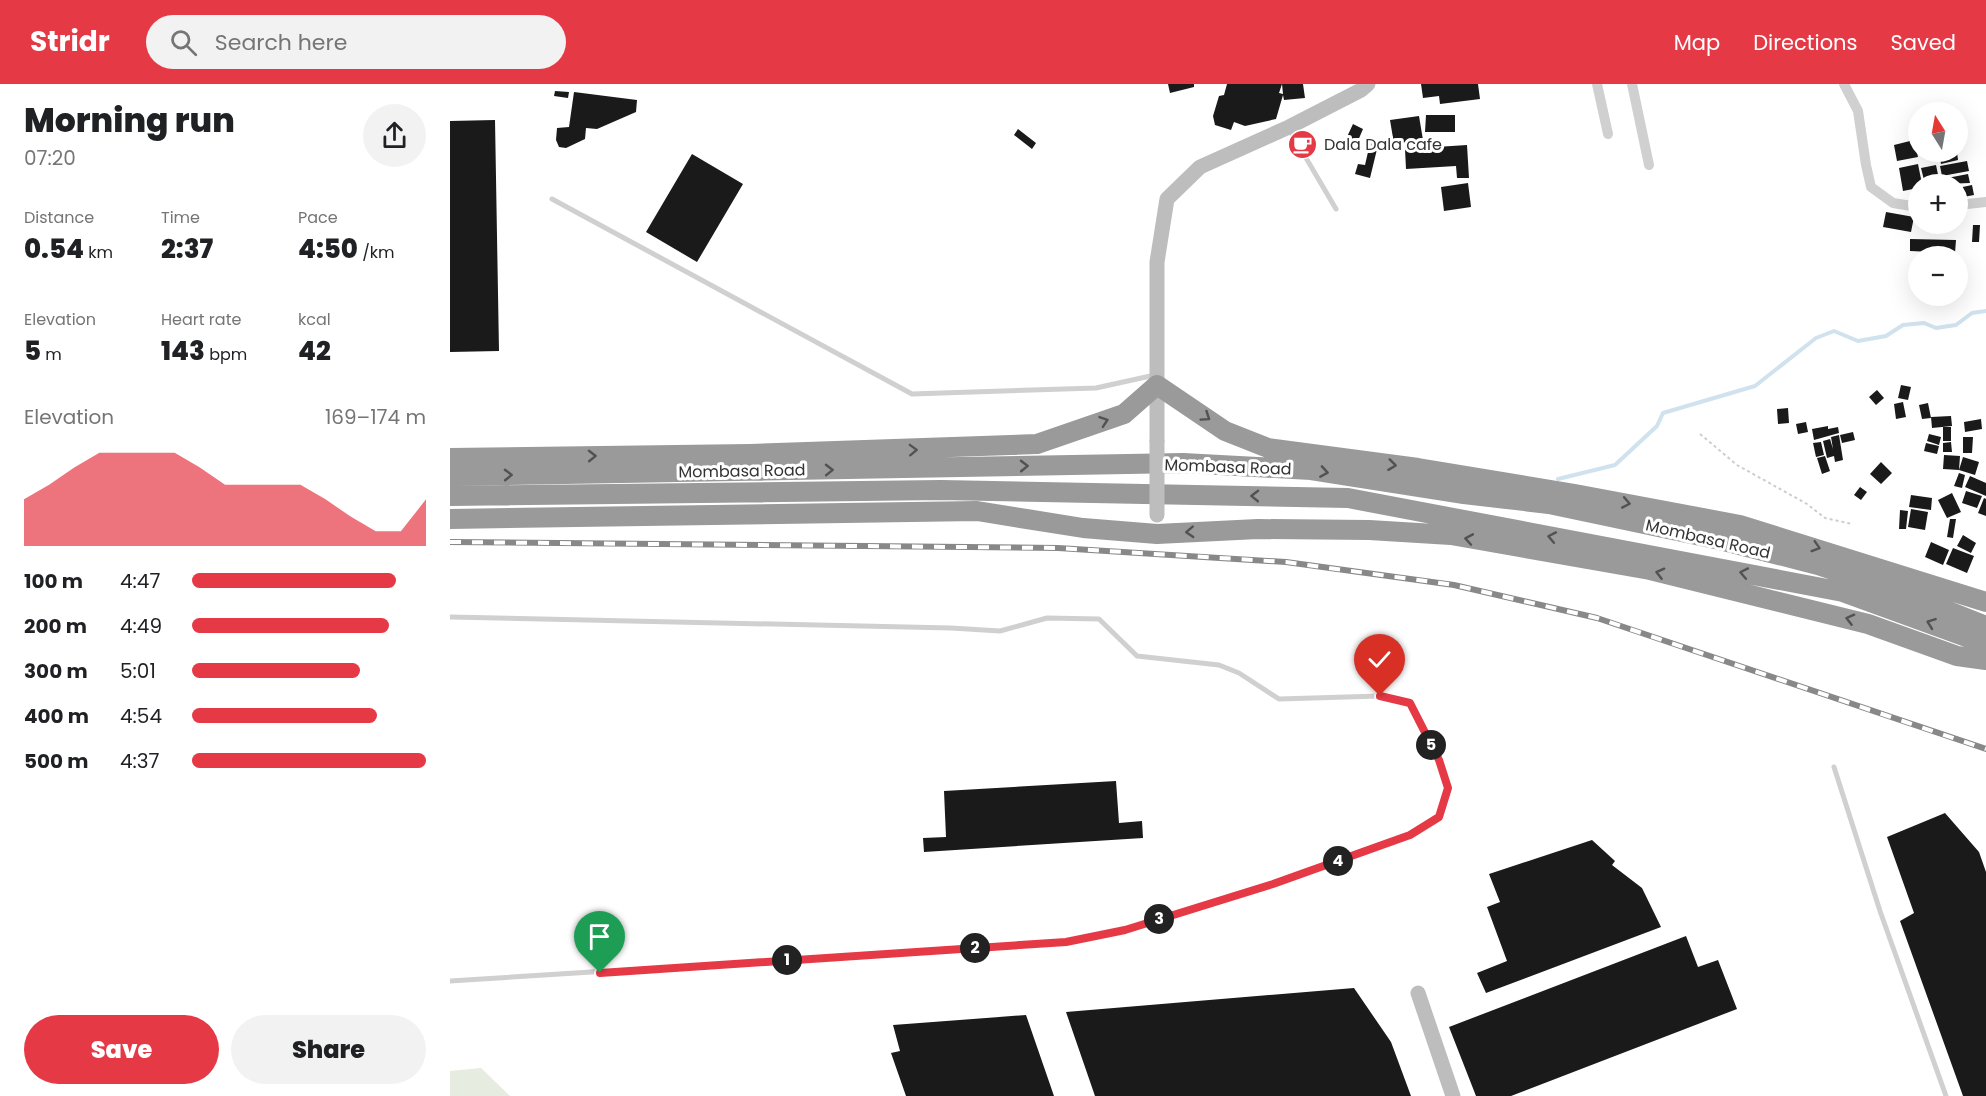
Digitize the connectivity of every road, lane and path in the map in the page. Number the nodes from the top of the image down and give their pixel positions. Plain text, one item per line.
1 (1368, 84) edge
2 (1597, 84) edge
3 (1632, 84) edge
4 (1844, 84) edge
5 (1289, 127) junction
6 (1608, 134) dead end
7 (1649, 165) dead end
8 (552, 199) dead end
9 (1986, 202) edge
10 (1968, 204) edge
11 (1908, 205) edge
12 (1336, 209) dead end
13 (1157, 380) junction
14 (1700, 434) dead end
15 (450, 458) edge
16 (450, 476) edge
17 (450, 496) edge
18 (450, 519) edge
19 (1157, 524) junction
20 (1852, 524) dead end
21 (1986, 602) edge
22 (450, 617) edge
23 (1986, 626) edge
24 (1986, 644) edge
25 (1986, 660) edge
26 (1834, 767) dead end
27 (450, 981) edge
28 (1418, 993) dead end
29 (1453, 1096) edge
30 (1946, 1096) edge

1 - 5 street
2 - 6 street
3 - 7 street
4 - 11 street
5 - 12 lane
5 - 13 street
8 - 13 lane
9 - 10 street
15 -> 13 highway
13 - 19 street, bridge
13 -> 21 highway
14 - 20 path
16 -> 23 highway, Mombasa Road
24 -> 17 highway, Mombasa Road
18 - 19 highway
25 -> 19 highway
22 - 27 lane
26 - 30 lane
28 - 29 street

